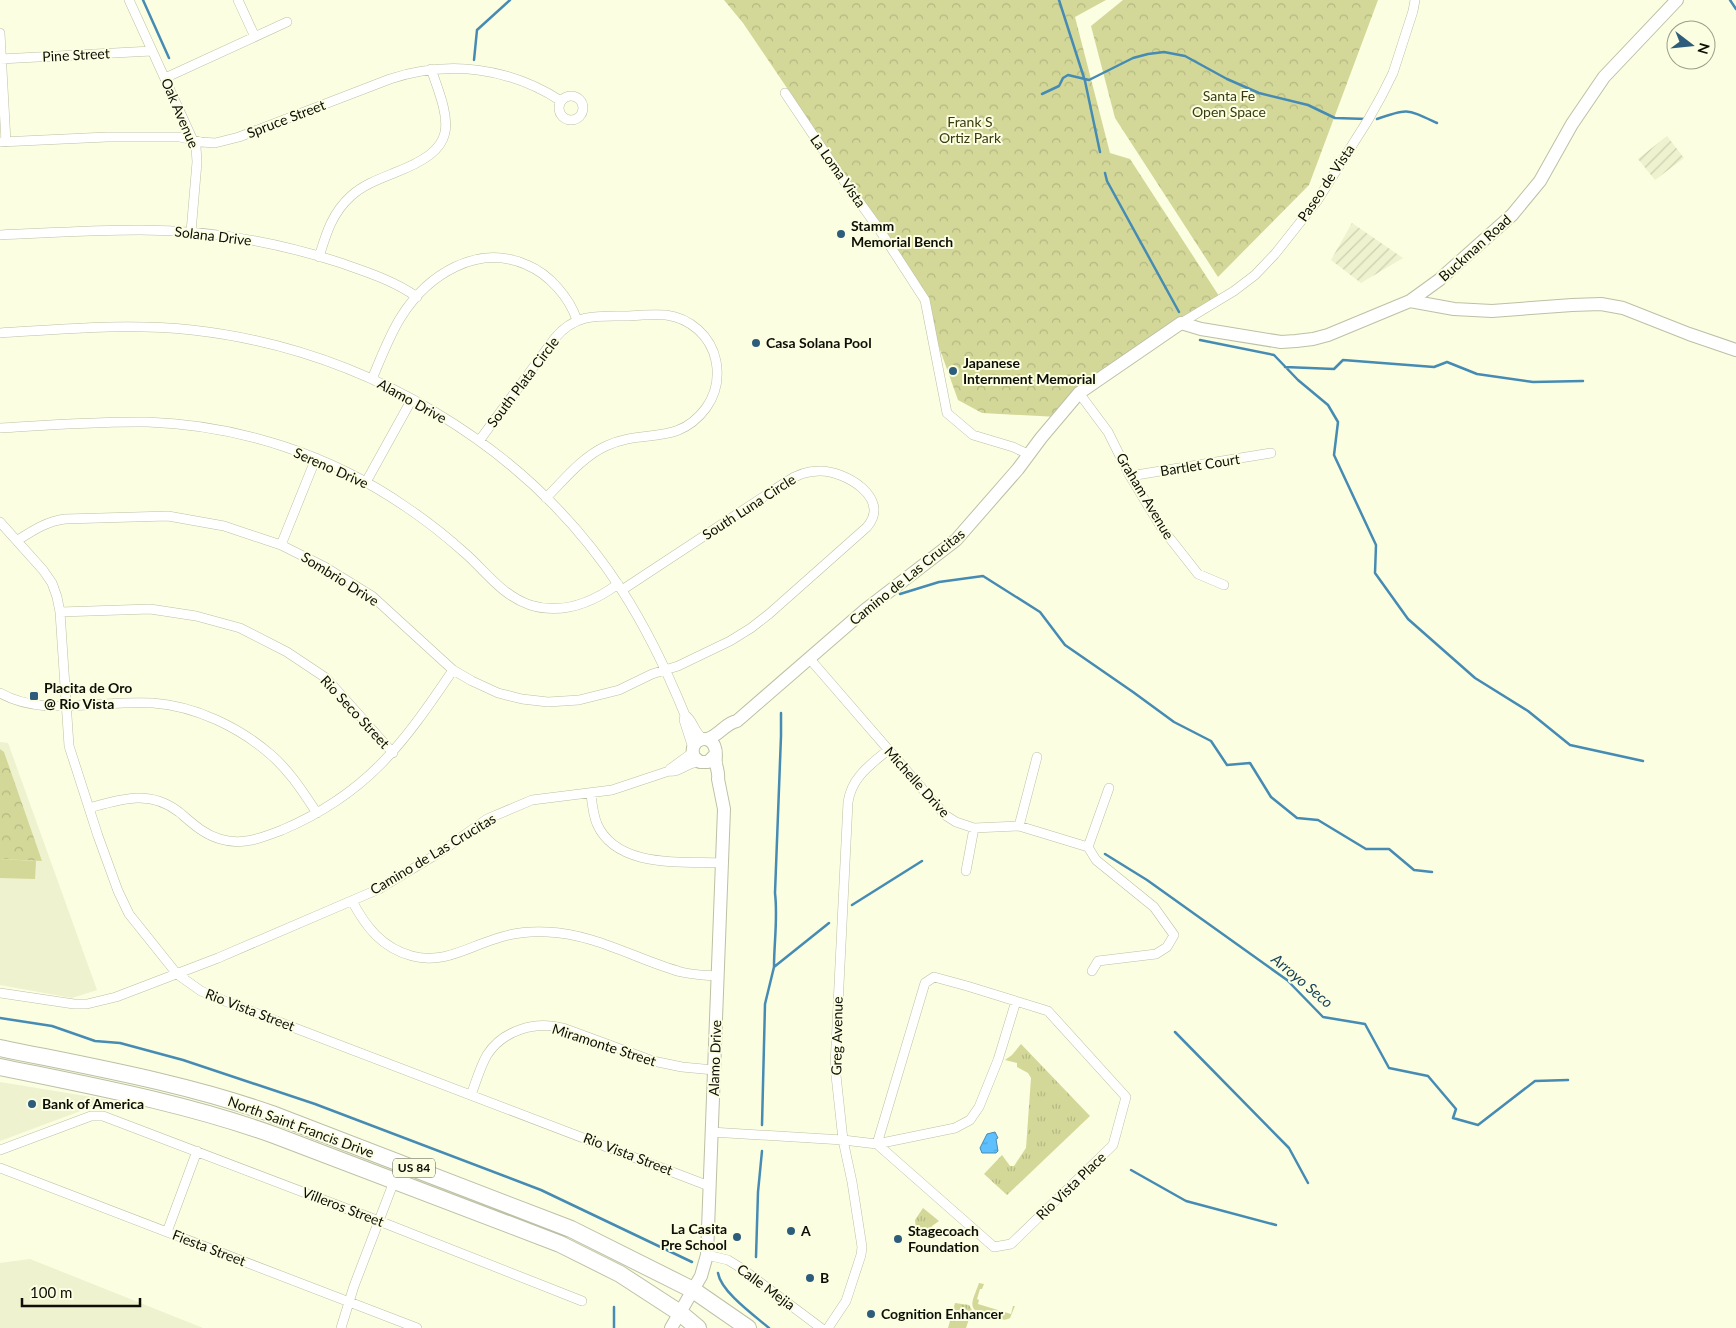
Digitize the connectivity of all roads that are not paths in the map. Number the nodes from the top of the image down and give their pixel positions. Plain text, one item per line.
1 (129, 0) edge
2 (238, 0) edge
3 (1415, 0) edge
4 (1677, 0) edge
5 (288, 22) dead end
6 (0, 33) edge
7 (255, 37) junction
8 (152, 51) junction
9 (1, 59) edge
10 (431, 69) junction
11 (165, 78) junction
12 (785, 93) dead end
13 (561, 101) dead end
14 (194, 140) junction
15 (3, 142) edge
16 (191, 232) junction
17 (0, 236) edge
18 (319, 257) junction
19 (417, 296) junction
20 (1410, 301) junction
21 (577, 320) junction
22 (1181, 323) junction
23 (0, 333) edge
24 (1736, 350) edge
25 (372, 379) junction
26 (1079, 393) junction
27 (412, 399) junction
28 (0, 428) edge
29 (479, 441) junction
30 (1271, 453) dead end
31 (1028, 454) junction
32 (316, 458) junction
33 (1130, 476) junction
34 (366, 482) junction
35 (546, 498) junction
36 (0, 522) edge
37 (18, 540) junction
38 (281, 545) junction
39 (838, 553) joint
40 (1224, 585) dead end
41 (620, 587) junction
42 (60, 612) junction
43 (809, 658) junction
44 (453, 670) junction
45 (666, 670) junction
46 (0, 692) edge
47 (66, 706) junction
48 (685, 715) junction
49 (737, 721) junction
50 (706, 739) junction
51 (888, 750) junction
52 (715, 752) junction
53 (393, 753) junction
54 (697, 756) junction
55 (1037, 757) dead end
56 (718, 779) junction
57 (1109, 788) dead end
58 (591, 794) junction
59 (89, 808) junction
60 (317, 813) junction
61 (1019, 826) junction
62 (974, 828) junction
63 (1088, 847) junction
64 (723, 863) junction
65 (966, 871) dead end
66 (352, 901) junction
67 (1092, 971) dead end
68 (177, 974) junction
69 (718, 976) junction
70 (0, 992) edge
71 (1016, 1001) junction
72 (0, 1048) edge
73 (0, 1067) edge
74 (714, 1070) junction
75 (470, 1095) junction
76 (711, 1132) junction
77 (843, 1140) junction
78 (877, 1144) junction
79 (0, 1150) edge
80 (197, 1152) junction
81 (401, 1163) junction
82 (0, 1168) edge
83 (394, 1180) junction
84 (709, 1186) junction
85 (379, 1221) junction
86 (167, 1232) junction
87 (707, 1255) junction
88 (591, 1258) junction
89 (693, 1290) junction
90 (582, 1301) dead end
91 (349, 1302) junction
92 (680, 1313) junction
93 (341, 1328) edge
94 (417, 1328) edge
95 (671, 1328) edge
96 (698, 1328) edge
97 (748, 1328) edge
98 (821, 1328) edge
99 (828, 1328) edge

1 - 8 street, Oak Avenue
2 - 7 street
3 - 22 street, Paseo de Vista
4 - 20 street, Buckman Road
5 - 7 street
6 - 9 street
7 - 11 street
8 - 9 street, Pine Street
8 - 11 street, Oak Avenue
9 - 15 street
10 - 13 street, Spruce Street
10 - 14 street, Spruce Street
10 - 18 street
11 - 14 street, Oak Avenue
12 - 31 street, La Loma Vista
14 - 15 street, Spruce Street
14 - 16 street, Oak Avenue
16 - 17 street, Solana Drive
16 - 18 street, Solana Drive
18 - 19 street, Solana Drive
19 - 21 street
19 - 25 street
20 - 22 street, Buckman Road
20 - 24 street
21 - 29 street, South Plata Circle
21 - 35 street, South Plata Circle
22 - 26 street, Camino de Las Crucitas
23 - 25 street, Alamo Drive
25 - 27 street, Alamo Drive
26 - 31 street, Camino de Las Crucitas
26 - 33 street, Graham Avenue
27 - 29 street, Alamo Drive
27 - 34 street
28 - 32 street, Sereno Drive
29 - 35 street, Alamo Drive
30 - 33 street, Bartlet Court
31 - 43 street, Camino de Las Crucitas
32 - 34 street, Sereno Drive
32 - 38 street
33 - 40 street, Graham Avenue
34 - 41 street, Sereno Drive
35 - 41 street, Alamo Drive
36 - 37 street, Rio Vista Street
37 - 38 street, Sombrio Drive
37 - 42 street, Rio Vista Street
38 - 44 street, Sombrio Drive
39 - 41 street, South Luna Circle
39 - 45 street, Sombrio Drive
41 - 45 street, Alamo Drive
42 - 47 street, Rio Vista Street
42 - 53 street, Rio Seco Street
43 - 49 street, Camino de Las Crucitas
43 - 51 street, Michelle Drive
44 - 45 street, Sombrio Drive
44 - 53 street
45 - 48 street, Alamo Drive
46 - 47 street
47 - 59 street, Rio Vista Street
47 - 60 street
48 - 50 street, Alamo Drive
48 - 54 street, Alamo Drive
49 - 50 street, Camino de Las Crucitas
49 - 52 street, Camino de Las Crucitas
50 - 52 street
50 - 54 street
51 - 62 street, Michelle Drive
51 - 77 street, Greg Avenue
52 - 54 street
52 - 56 street, Alamo Drive
53 - 60 street
54 - 56 street, Alamo Drive
54 - 58 street, Camino de Las Crucitas
55 - 61 street
56 - 64 street, Alamo Drive
57 - 63 street
58 - 64 street
58 - 66 street, Camino de Las Crucitas
59 - 60 street
59 - 68 street, Rio Vista Street
61 - 62 street, Michelle Drive
61 - 63 street, Michelle Drive
62 - 65 street
63 - 67 street
64 - 69 street, Alamo Drive
66 - 68 street, Camino de Las Crucitas
66 - 69 street
68 - 70 street
68 - 75 street, Rio Vista Street
69 - 74 street, Alamo Drive
71 - 78 street
71 - 78 street, Rio Vista Place
71 - 78 street, Rio Vista Place
72 - 81 highway, North Saint Francis Drive / US 84
73 - 83 highway, North Saint Francis Drive / US 84
74 - 75 street, Miramonte Street
74 - 76 street, Alamo Drive
75 - 84 street, Rio Vista Street
76 - 77 street
76 - 84 street, Alamo Drive
77 - 78 street
77 - 99 street, Greg Avenue
79 - 80 street, Villeros Street
80 - 85 street, Villeros Street
80 - 86 street
81 - 83 street
81 - 89 highway, North Saint Francis Drive / US 84
82 - 86 street, Fiesta Street
83 - 85 street
83 - 88 highway, North Saint Francis Drive / US 84
84 - 87 street, Alamo Drive
85 - 90 street, Villeros Street
85 - 91 street
86 - 91 street, Fiesta Street
87 - 89 street, Alamo Drive
87 - 98 street, Calle Mejia
88 - 89 highway
88 - 92 highway, North Saint Francis Drive / US 84
89 - 92 street, Alamo Drive
89 - 97 highway, North Saint Francis Drive / US 84
91 - 93 street
91 - 94 street, Fiesta Street
92 - 95 street, Alamo Drive
92 - 96 highway, North Saint Francis Drive / US 84

